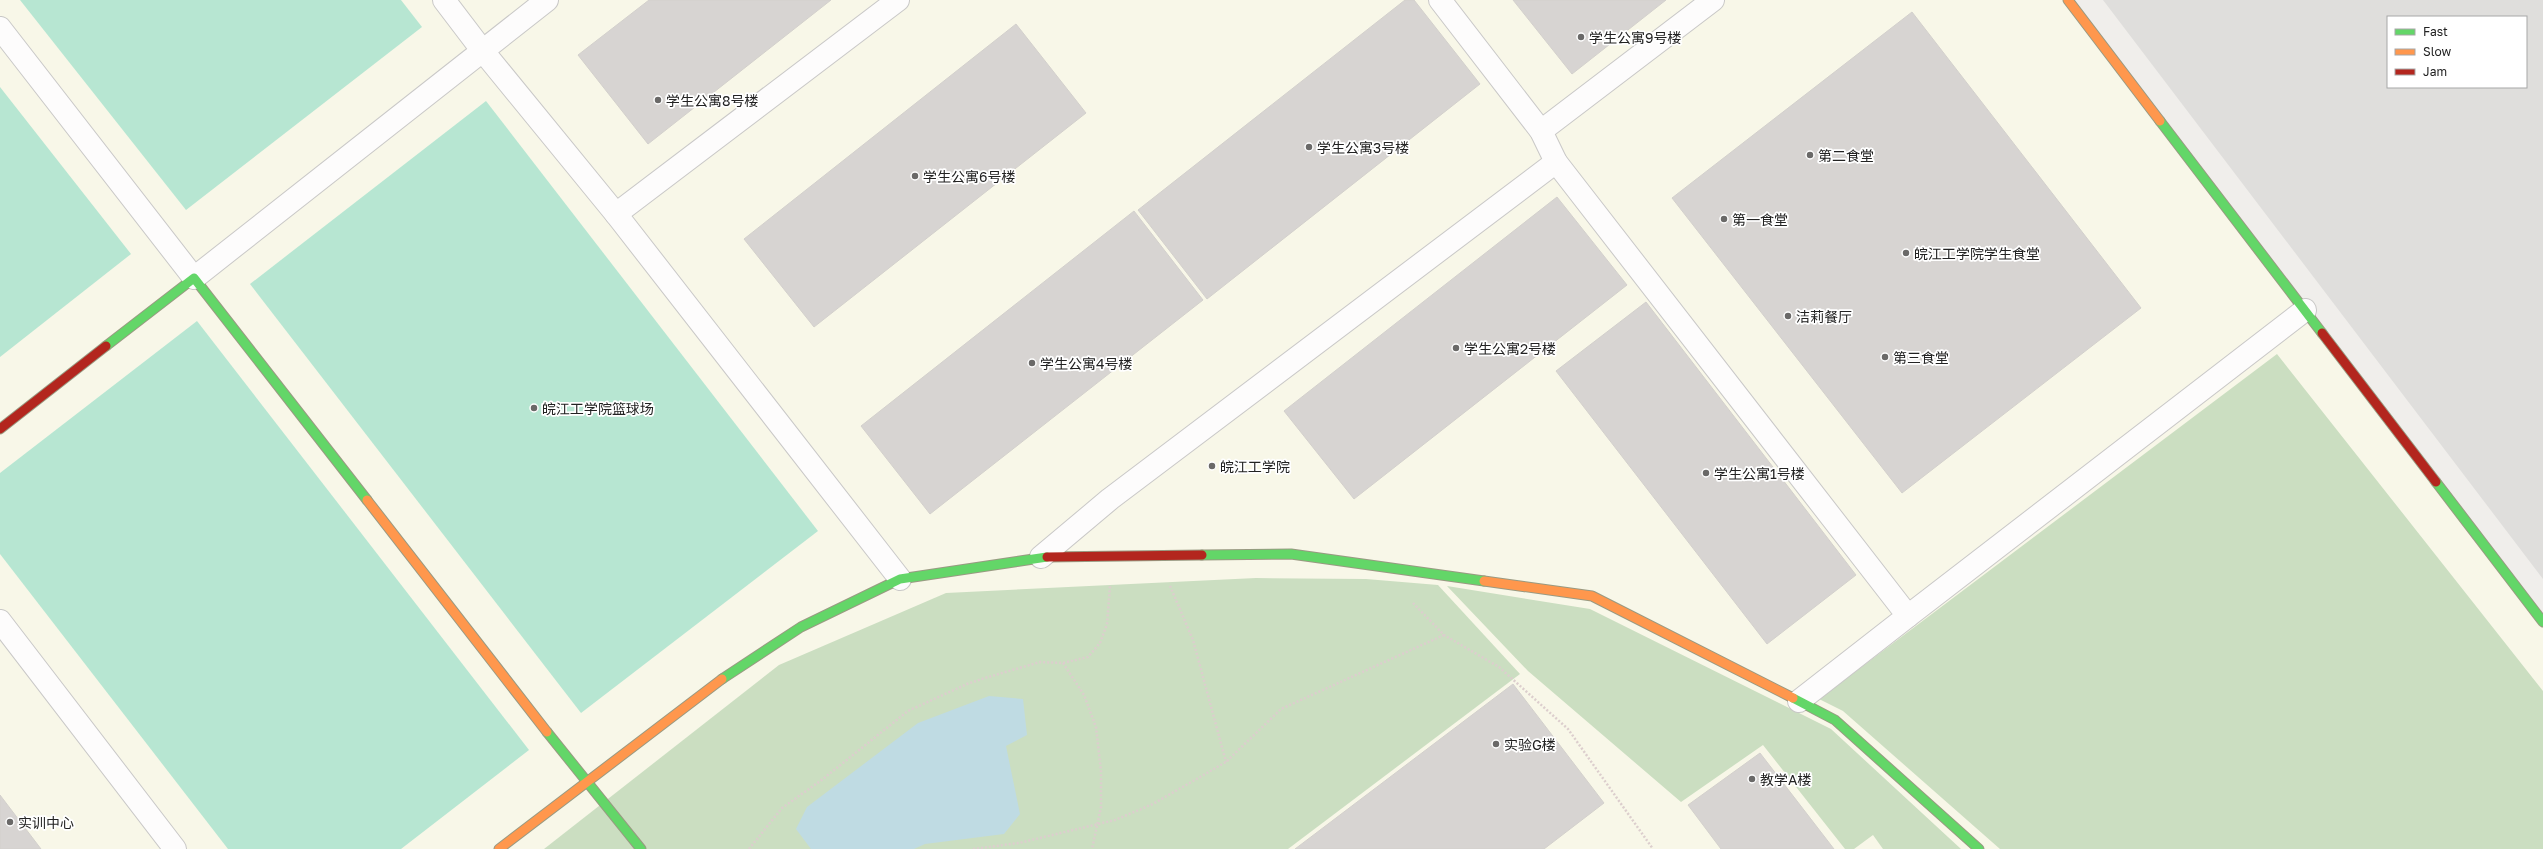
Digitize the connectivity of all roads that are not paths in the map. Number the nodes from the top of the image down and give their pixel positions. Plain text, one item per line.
1 (444, 0) edge
2 (547, 0) edge
3 (898, 0) edge
4 (1440, 0) edge
5 (1713, 0) edge
6 (2068, 0) edge
7 (0, 28) edge
8 (482, 50) junction
9 (1541, 131) junction
10 (1556, 162) junction
11 (616, 214) junction
12 (194, 278) junction
13 (2305, 310) junction
14 (0, 429) edge
15 (1041, 557) junction
16 (900, 579) junction
17 (1908, 616) junction
18 (0, 621) edge
19 (2543, 622) edge
20 (1799, 701) junction
21 (585, 781) junction
22 (175, 849) edge
23 (499, 849) edge
24 (641, 849) edge
25 (1979, 849) edge

1 - 8 street
2 - 8 street
3 - 11 street
4 - 9 street
5 - 9 street
6 - 13 street
7 - 12 street
8 - 11 street
8 - 12 street
9 - 10 street
10 - 15 street
10 - 17 street
11 - 16 street
12 - 14 street
12 - 21 street
13 - 17 street
13 - 19 street
15 - 16 street
15 - 20 street
16 - 21 street
17 - 20 street
18 - 22 street
20 - 25 street
21 - 23 street
21 - 24 street

